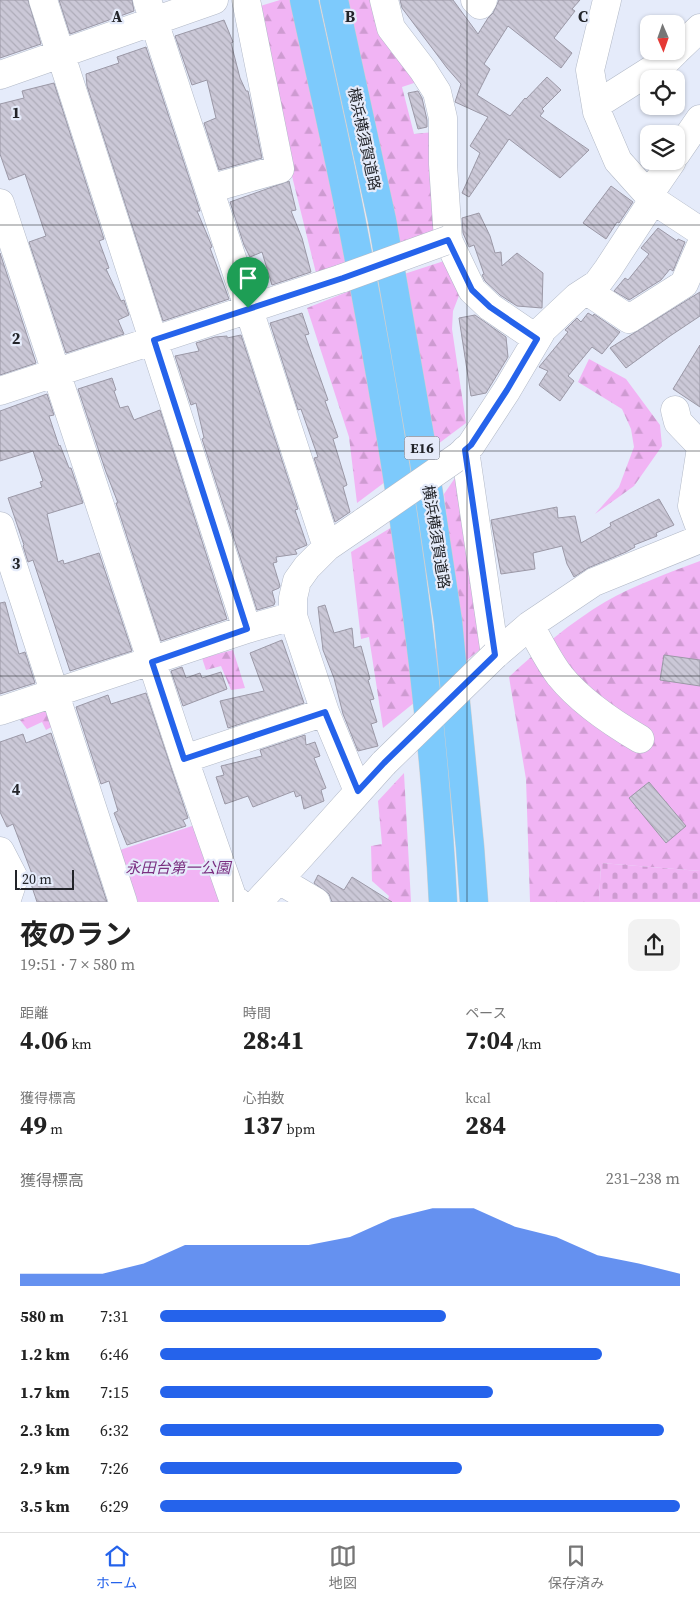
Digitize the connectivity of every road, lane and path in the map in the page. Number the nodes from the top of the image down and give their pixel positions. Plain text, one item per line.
1 (44, 0) edge
2 (214, 0) edge
3 (246, 0) edge
4 (304, 0) edge
5 (334, 0) edge
6 (384, 0) edge
7 (474, 0) edge
8 (483, 0) edge
9 (608, 0) edge
10 (151, 11) edge
11 (700, 28) edge
12 (685, 42) edge
13 (61, 54) junction
14 (667, 60) edge
15 (0, 75) edge
16 (596, 105) junction
17 (700, 119) edge
18 (685, 141) edge
19 (667, 170) edge
20 (209, 189) junction
21 (650, 198) junction
22 (0, 202) edge
23 (700, 230) edge
24 (448, 240) junction
25 (700, 247) edge
26 (586, 290) junction
27 (248, 308) junction
28 (537, 339) junction
29 (154, 340) junction
30 (56, 374) junction
31 (0, 391) edge
32 (675, 410) dead end
33 (700, 444) edge
34 (462, 453) junction
35 (700, 454) edge
36 (0, 526) edge
37 (700, 528) edge
38 (700, 539) edge
39 (327, 548) junction
40 (294, 616) junction
41 (530, 625) junction
42 (247, 629) junction
43 (495, 655) junction
44 (152, 662) junction
45 (54, 692) junction
46 (0, 711) edge
47 (325, 712) junction
48 (640, 739) dead end
49 (184, 759) junction
50 (358, 791) junction
51 (0, 851) edge
52 (279, 880) junction
53 (6, 902) edge
54 (123, 902) edge
55 (238, 902) edge
56 (258, 902) edge
57 (316, 902) edge
58 (444, 902) edge
59 (474, 902) edge

1 - 13 street
2 - 10 street
3 - 20 street
4 - 58 highway, 横浜横須賀道路 / E16
5 - 59 highway, 横浜横須賀道路 / E16
6 - 24 street
7 - 8 street
9 - 16 street
10 - 13 street
10 - 20 street
11 - 12 street
13 - 15 street
13 - 29 street
14 - 16 street
16 - 21 street
17 - 18 street
19 - 21 street
20 - 27 street
21 - 23 street
21 - 26 street
22 - 30 street
24 - 27 street, bridge
24 - 28 street
25 - 26 street
26 - 28 street
27 - 29 street
27 - 39 street
28 - 34 street
29 - 30 street
29 - 42 street
30 - 31 street
30 - 44 street
32 - 33 street
34 - 39 street, bridge
34 - 43 street
35 - 37 street
36 - 45 street
38 - 41 street
39 - 40 street
40 - 42 street
40 - 47 street
41 - 43 street
41 - 48 street
42 - 44 street
43 - 50 street, bridge
44 - 45 street
44 - 49 street
45 - 46 street
45 - 54 street
47 - 49 street
47 - 50 street
49 - 55 street
50 - 52 street
51 - 53 street
52 - 56 street
52 - 57 street

